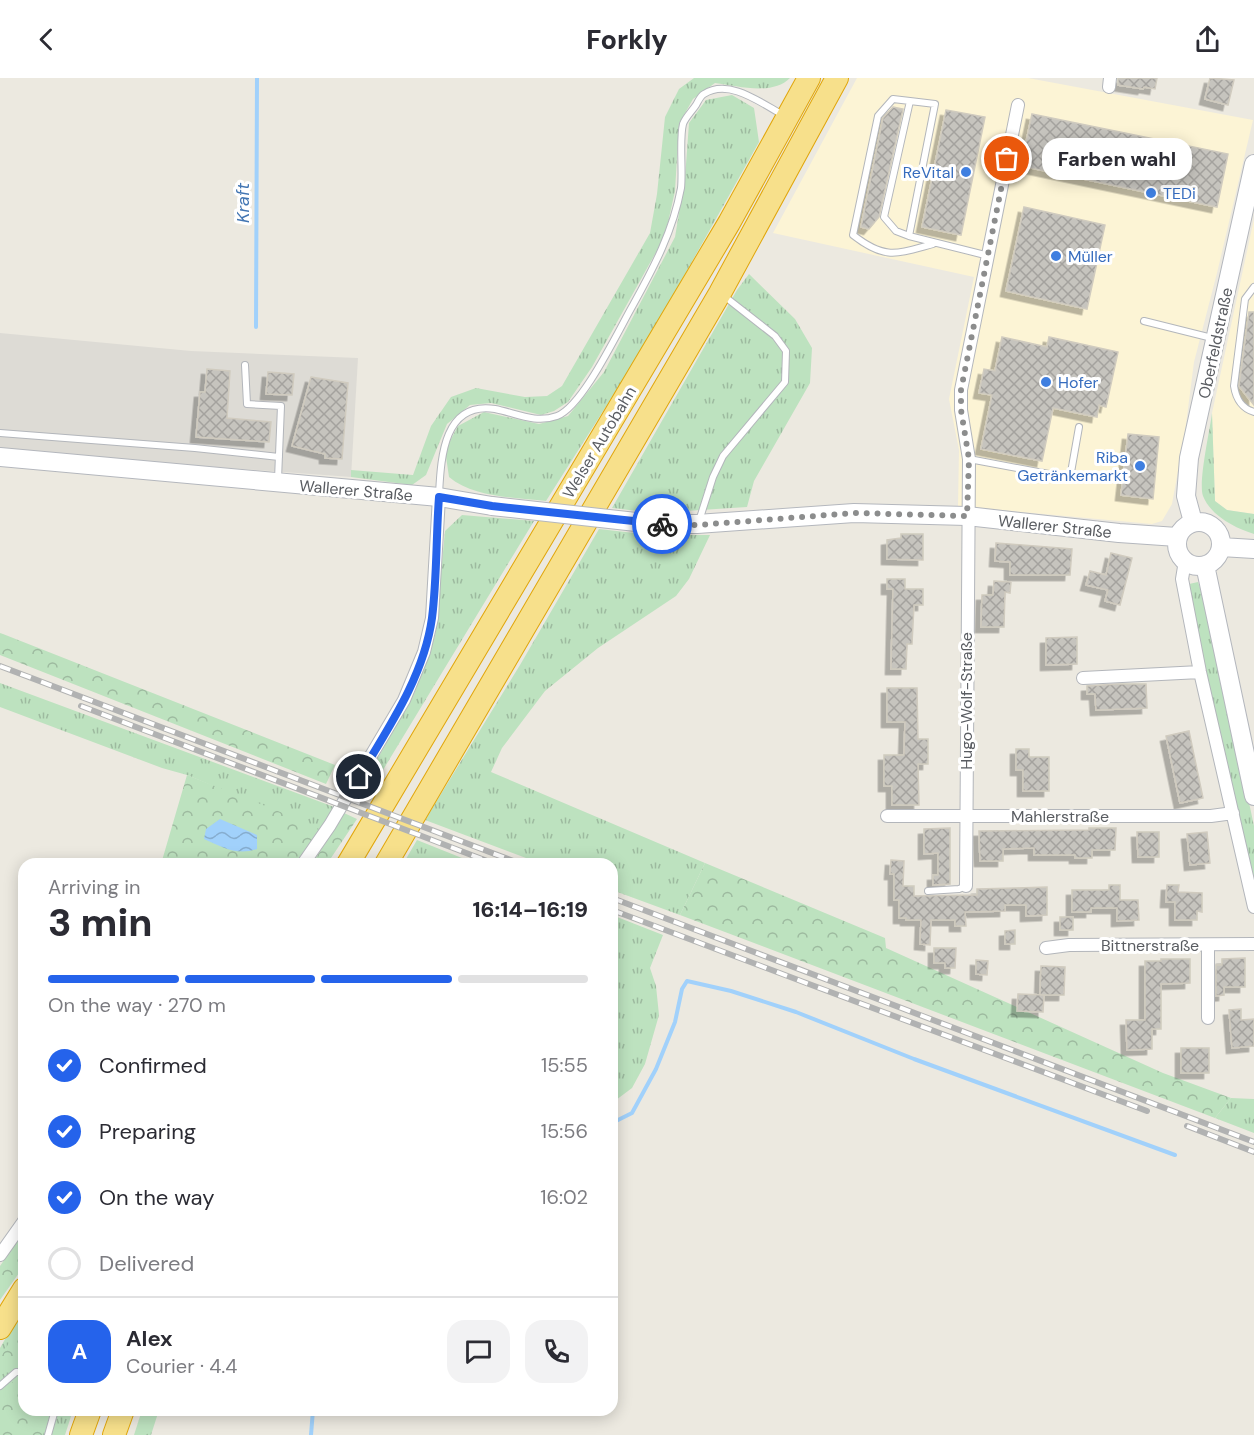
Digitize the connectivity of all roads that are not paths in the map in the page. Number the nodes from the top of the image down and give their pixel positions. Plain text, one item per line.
1 (809, 78) edge
2 (837, 78) edge
3 (910, 101) junction
4 (1018, 105) dead end
5 (788, 117) junction
6 (1254, 164) edge
7 (909, 236) junction
8 (935, 244) junction
9 (988, 256) junction
10 (1254, 287) edge
11 (720, 292) junction
12 (1144, 321) dead end
13 (1216, 339) junction
14 (245, 365) dead end
15 (1254, 412) edge
16 (1079, 427) dead end
17 (0, 433) edge
18 (0, 457) edge
19 (279, 457) junction
20 (969, 459) junction
21 (278, 482) junction
22 (439, 497) junction
23 (967, 516) junction
24 (1193, 522) junction
25 (698, 525) junction
26 (1177, 537) junction
27 (1221, 547) junction
28 (1254, 549) edge
29 (1185, 561) junction
30 (1205, 565) junction
31 (1200, 672) junction
32 (1083, 678) dead end
33 (1254, 796) edge
34 (1233, 813) junction
35 (886, 816) dead end
36 (965, 816) junction
37 (307, 858) edge
38 (352, 858) edge
39 (390, 858) edge
40 (966, 886) joint
41 (928, 891) dead end
42 (1254, 907) edge
43 (1254, 944) edge
44 (1208, 946) junction
45 (1046, 948) dead end
46 (1208, 1017) dead end
47 (18, 1230) edge
48 (0, 1255) edge
49 (18, 1299) edge
50 (0, 1328) edge
51 (18, 1372) edge
52 (0, 1386) edge
53 (53, 1416) edge
54 (88, 1416) edge
55 (121, 1416) edge
56 (48, 1435) edge
57 (81, 1435) edge
58 (114, 1435) edge

1 - 5 highway, Welser Autobahn
2 - 11 highway, Welser Autobahn
3 - 7 lane
3 - 7 lane
3 - 8 lane
4 - 9 street, Hugo-Wolf-Straße
5 - 22 lane
5 - 38 highway, Welser Autobahn
6 - 13 street, Oberfeldstraße
7 - 8 lane
8 - 9 lane
9 - 20 street, Hugo-Wolf-Straße
10 - 15 lane
11 - 25 lane
11 - 39 highway, Welser Autobahn
12 - 13 lane
13 - 24 street, Oberfeldstraße
14 - 19 lane
16 - 20 lane
17 - 19 lane
18 - 21 street, Wallerer Straße
19 - 21 lane
20 - 23 street, Hugo-Wolf-Straße
21 - 22 street, Wallerer Straße
22 - 25 street, Wallerer Straße, bridge
22 - 37 street
23 - 25 street, Wallerer Straße
23 - 26 street, Wallerer Straße
23 - 36 street, Hugo-Wolf-Straße
24 - 26 street
24 - 27 street
26 - 29 street
27 - 28 street
27 - 30 street
29 - 30 street
29 - 31 street
30 - 33 street
31 - 32 street
31 - 34 street
34 - 36 street, Mahlerstraße
34 - 42 street
35 - 36 street, Mahlerstraße
36 - 40 street, Hugo-Wolf-Straße
40 - 41 lane
43 - 44 street, Bittnerstraße
44 - 45 street, Bittnerstraße
44 - 46 street
47 - 48 street
49 - 50 highway
51 - 52 lane
53 - 56 lane
54 - 57 highway
55 - 58 highway

